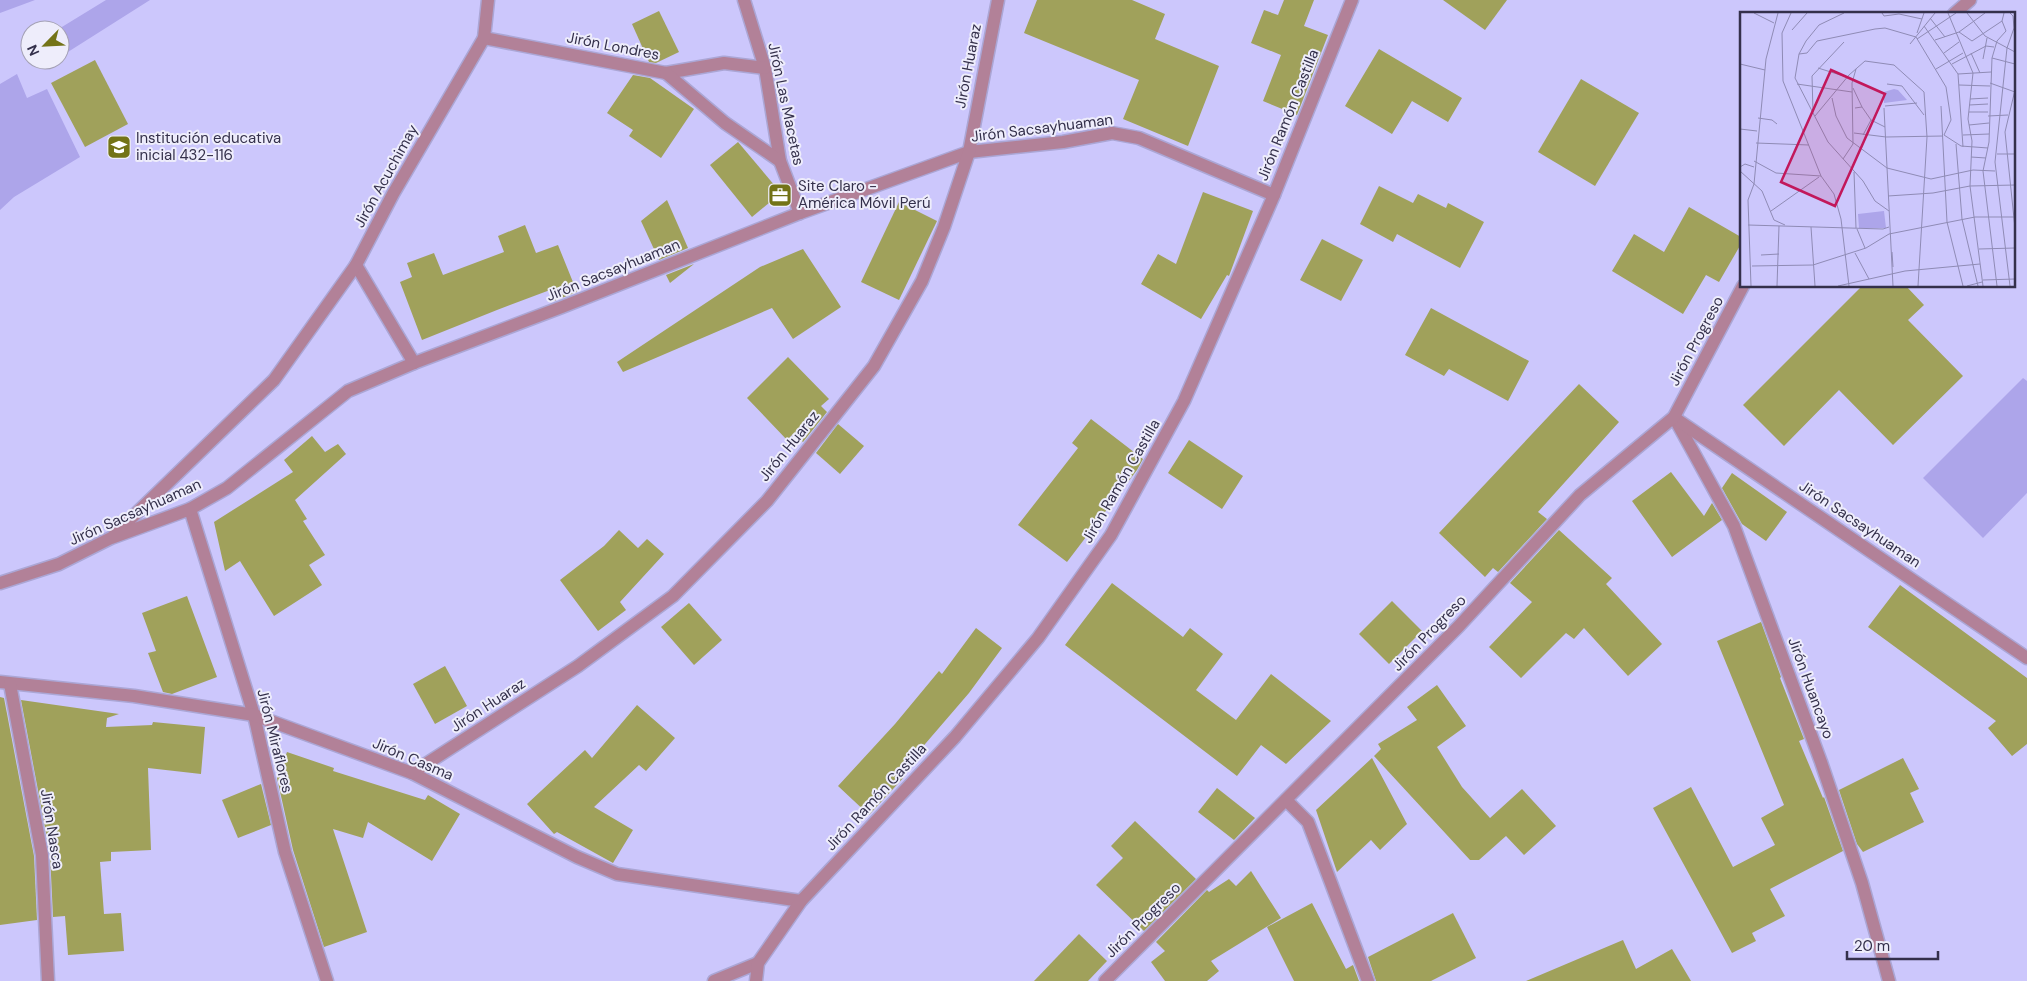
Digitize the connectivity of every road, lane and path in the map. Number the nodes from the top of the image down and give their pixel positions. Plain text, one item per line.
1 (488, 0) edge
2 (744, 0) edge
3 (998, 0) edge
4 (1352, 0) edge
5 (1970, 0) edge
6 (1956, 12) edge
7 (484, 38) junction
8 (765, 68) junction
9 (666, 73) junction
10 (968, 152) junction
11 (780, 161) junction
12 (1274, 195) junction
13 (800, 213) junction
14 (356, 265) junction
15 (1742, 288) edge
16 (414, 363) junction
17 (1674, 417) junction
18 (190, 509) junction
19 (111, 538) junction
20 (0, 583) edge
21 (2027, 658) edge
22 (5, 683) edge
23 (254, 715) junction
24 (412, 773) junction
25 (1286, 800) junction
26 (801, 901) junction
27 (758, 963) junction
28 (48, 981) edge
29 (327, 981) edge
30 (714, 981) edge
31 (756, 981) edge
32 (1105, 981) edge
33 (1368, 981) edge
34 (1889, 981) edge

1 - 7 street, Jirón Acuchimay
2 - 8 street, Jirón Las Macetas
3 - 10 street, Jirón Huaraz
4 - 12 street, Jirón Ramón Castilla
5 - 6 street
7 - 9 street, Jirón Londres
7 - 14 street, Jirón Acuchimay
8 - 9 street, Jirón Londres
8 - 11 street, Jirón Las Macetas
9 - 11 street
10 - 12 street, Jirón Sacsayhuaman
10 - 13 street, Jirón Sacsayhuaman
10 - 24 street, Jirón Huaraz
11 - 13 street, Jirón Las Macetas
12 - 26 street, Jirón Ramón Castilla
13 - 16 street, Jirón Sacsayhuaman
14 - 16 street
14 - 19 street, Jirón Acuchimay
15 - 17 street, Jirón Progreso
16 - 18 street, Jirón Sacsayhuaman
17 - 21 street, Jirón Sacsayhuaman
17 - 25 street, Jirón Progreso
17 - 34 street, Jirón Huancayo
18 - 19 street, Jirón Sacsayhuaman
18 - 23 street, Jirón Miraflores
19 - 20 street, Jirón Sacsayhuaman
22 - 23 street, Jirón Casma
22 - 28 street, Jirón Nasca
23 - 24 street, Jirón Casma
23 - 29 street, Jirón Miraflores
24 - 26 street, Jirón Casma
25 - 32 street, Jirón Progreso
25 - 33 street
26 - 27 street, Jirón Ramón Castilla
27 - 30 street
27 - 31 street, Jirón Ramón Castilla

